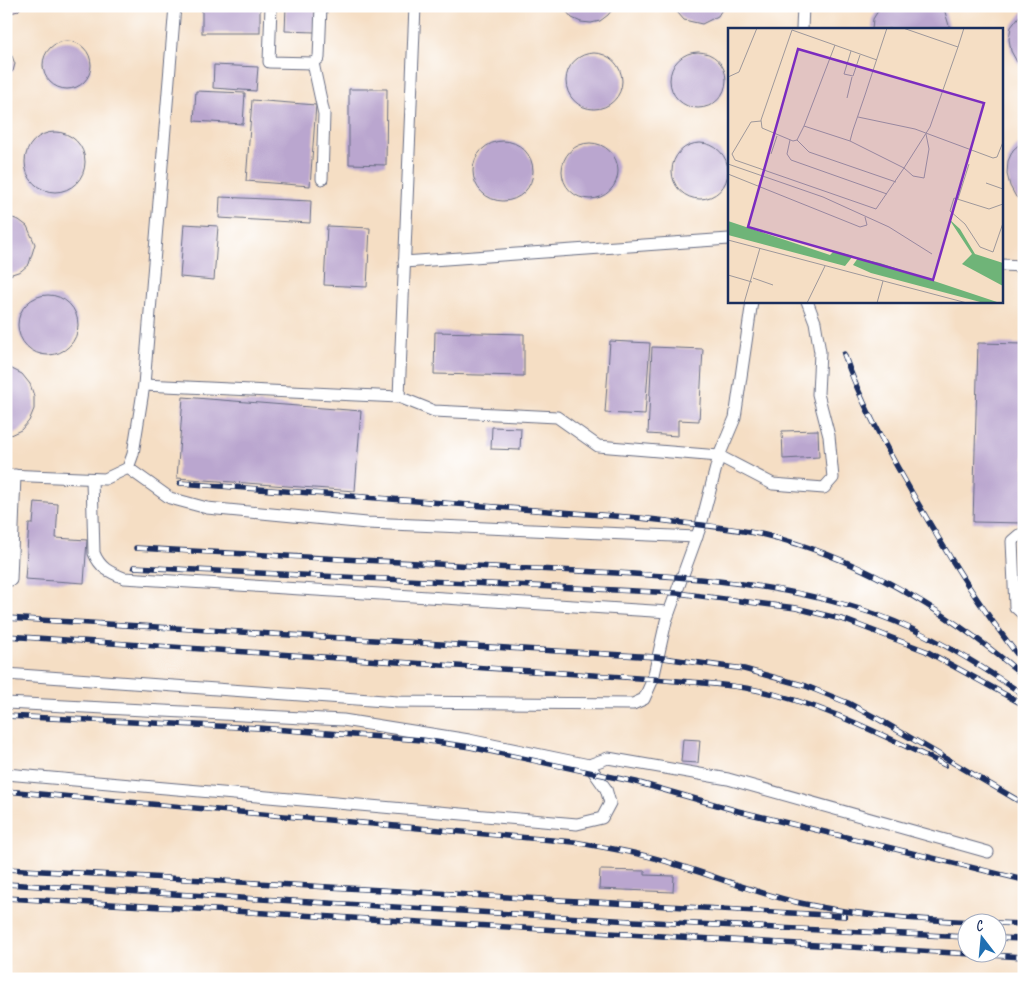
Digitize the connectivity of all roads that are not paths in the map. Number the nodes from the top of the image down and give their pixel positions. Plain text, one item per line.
1 (175, 6) edge
2 (271, 6) edge
3 (321, 6) edge
4 (415, 6) edge
5 (803, 6) edge
6 (802, 28) edge
7 (313, 63) junction
8 (322, 179) dead end
9 (728, 239) edge
10 (404, 262) junction
11 (1002, 265) edge
12 (1024, 266) edge
13 (752, 302) edge
14 (807, 302) edge
15 (144, 385) junction
16 (399, 397) junction
17 (719, 456) junction
18 (128, 468) junction
19 (11, 475) edge
20 (92, 479) junction
21 (1024, 534) edge
22 (697, 537) junction
23 (11, 580) dead end
24 (669, 612) junction
25 (1024, 615) edge
26 (6, 674) edge
27 (6, 703) edge
28 (589, 765) junction
29 (6, 774) edge
30 (988, 852) dead end

1 - 15 lane
2 - 7 lane
3 - 7 lane
4 - 10 lane
5 - 6 lane
7 - 8 lane
9 - 10 lane
10 - 16 lane
11 - 12 lane
13 - 17 lane
14 - 17 lane
15 - 16 lane
15 - 18 lane
16 - 17 lane
17 - 22 lane
18 - 20 lane
18 - 22 lane
19 - 20 lane
19 - 23 lane
20 - 24 lane
21 - 25 lane
22 - 24 lane
24 - 26 lane
27 - 28 lane
28 - 29 lane
28 - 30 lane

